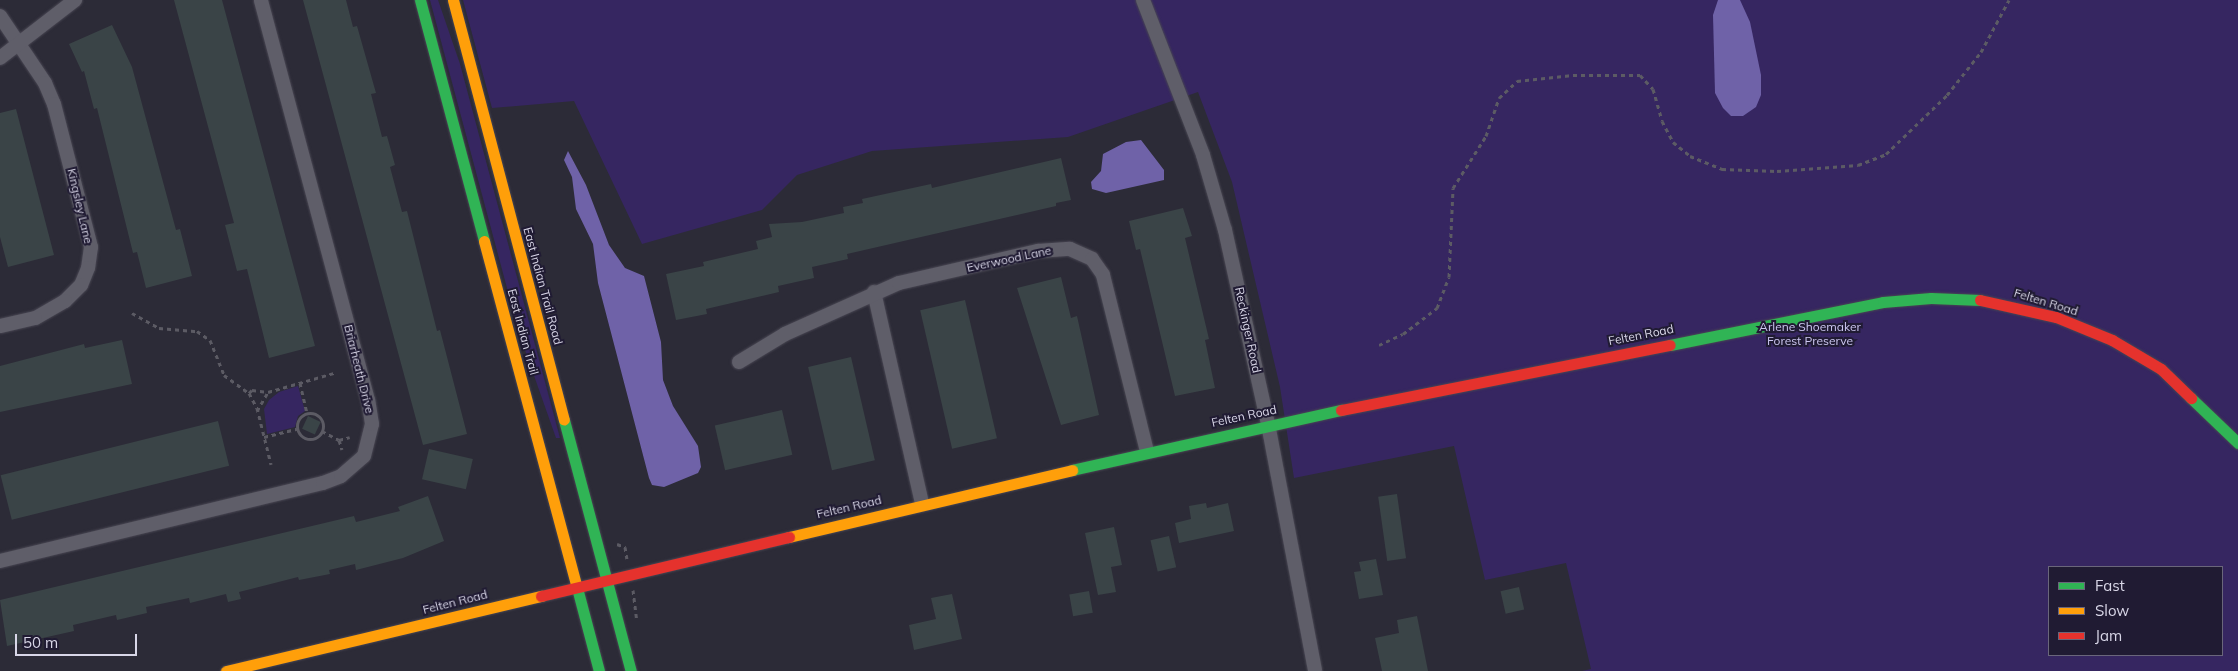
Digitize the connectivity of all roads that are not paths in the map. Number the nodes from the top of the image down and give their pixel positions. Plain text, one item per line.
1 (75, 0) edge
2 (261, 0) edge
3 (420, 0) edge
4 (453, 0) edge
5 (1143, 0) edge
6 (0, 16) edge
7 (20, 44) junction
8 (0, 58) edge
9 (874, 292) junction
10 (0, 326) edge
11 (739, 362) dead end
12 (1268, 424) junction
13 (2238, 443) edge
14 (1147, 452) junction
15 (922, 503) junction
16 (0, 561) edge
17 (606, 579) junction
18 (577, 586) junction
19 (226, 671) edge
20 (599, 671) edge
21 (631, 671) edge
22 (1315, 671) edge

1 - 7 street
2 - 16 street, Briarheath Drive
3 - 18 street, East Indian Trail
4 - 17 street, East Indian Trail Road
5 - 12 street, Reckinger Road
6 - 7 street, Kingsley Lane
7 - 8 street
7 - 10 street, Kingsley Lane
9 - 11 street, Everwood Lane
9 - 14 street, Everwood Lane
9 - 15 street
12 - 13 street, Felten Road
12 - 14 street, Felten Road
12 - 22 street, Reckinger Road
14 - 15 street, Felten Road
15 - 17 street, Felten Road
17 - 18 street, Felten Road
17 - 21 street
18 - 19 street, Felten Road
18 - 20 street, East Indian Trail

